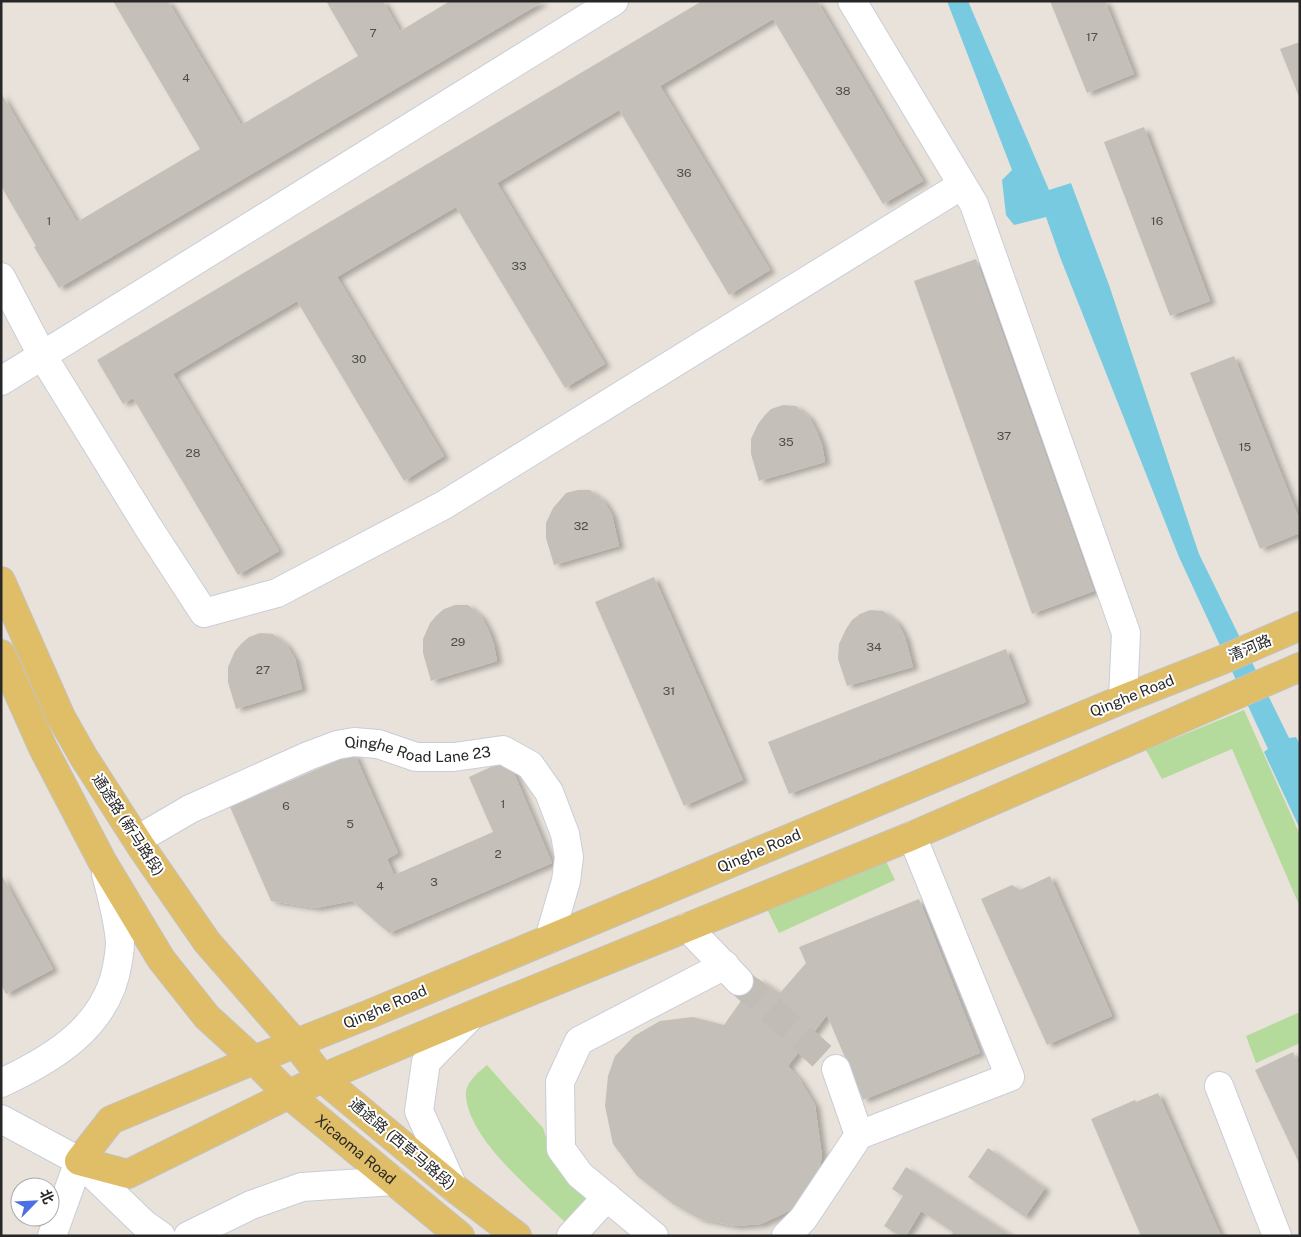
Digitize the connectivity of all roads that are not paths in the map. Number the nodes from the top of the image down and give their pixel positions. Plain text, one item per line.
1 (614, 1) edge
2 (852, 1) edge
3 (962, 185) junction
4 (1, 277) edge
5 (42, 355) junction
6 (1, 380) edge
7 (1, 581) edge
8 (1289, 631) edge
9 (1, 654) edge
10 (1222, 660) joint
11 (1292, 670) edge
12 (1123, 699) junction
13 (912, 836) junction
14 (137, 840) junction
15 (102, 861) junction
16 (687, 927) junction
17 (549, 939) junction
18 (472, 1015) junction
19 (296, 1044) junction
20 (254, 1060) junction
21 (836, 1069) tunnel mouth
22 (322, 1078) junction
23 (1, 1083) edge
24 (1219, 1086) dead end
25 (288, 1094) junction
26 (1, 1118) edge
27 (859, 1135) junction
28 (79, 1161) junction
29 (394, 1181) junction
30 (453, 1186) junction
31 (607, 1197) junction
32 (52, 1236) edge
33 (161, 1236) edge
34 (188, 1236) edge
35 (460, 1236) edge
36 (517, 1236) edge
37 (571, 1236) edge
38 (654, 1236) edge
39 (786, 1236) edge
40 (1277, 1236) edge

1 - 5 street
2 - 3 street
3 - 5 street
3 - 12 street
4 - 5 street
5 - 6 street
7 - 14 main road, 通途路 (新马路段)
8 - 10 main road, 清河路
9 - 15 main road
10 - 12 main road, Qinghe Road
11 - 13 main road
12 - 17 main road, Qinghe Road
13 - 16 main road
13 - 27 street
14 - 17 street, Qinghe Road Lane 23
14 - 19 main road, 通途路 (新马路段)
15 - 20 main road
15 - 23 street
16 - 18 main road
16 - 31 street
17 - 19 main road, Qinghe Road
18 - 22 main road
18 - 30 street
19 - 20 main road, Qinghe Road
19 - 22 main road, 通途路 (西草马路段)
20 - 25 main road, Xicaoma Road
20 - 28 main road, Qinghe Road
21 - 27 street
22 - 25 main road
22 - 30 main road, 通途路 (西草马路段)
24 - 40 street
25 - 28 main road
25 - 29 main road, Xicaoma Road
26 - 28 street
27 - 39 street
28 - 32 street
28 - 33 street
29 - 34 street
29 - 35 main road, Xicaoma Road
30 - 36 main road, 通途路 (西草马路段)
31 - 37 street
31 - 38 street

